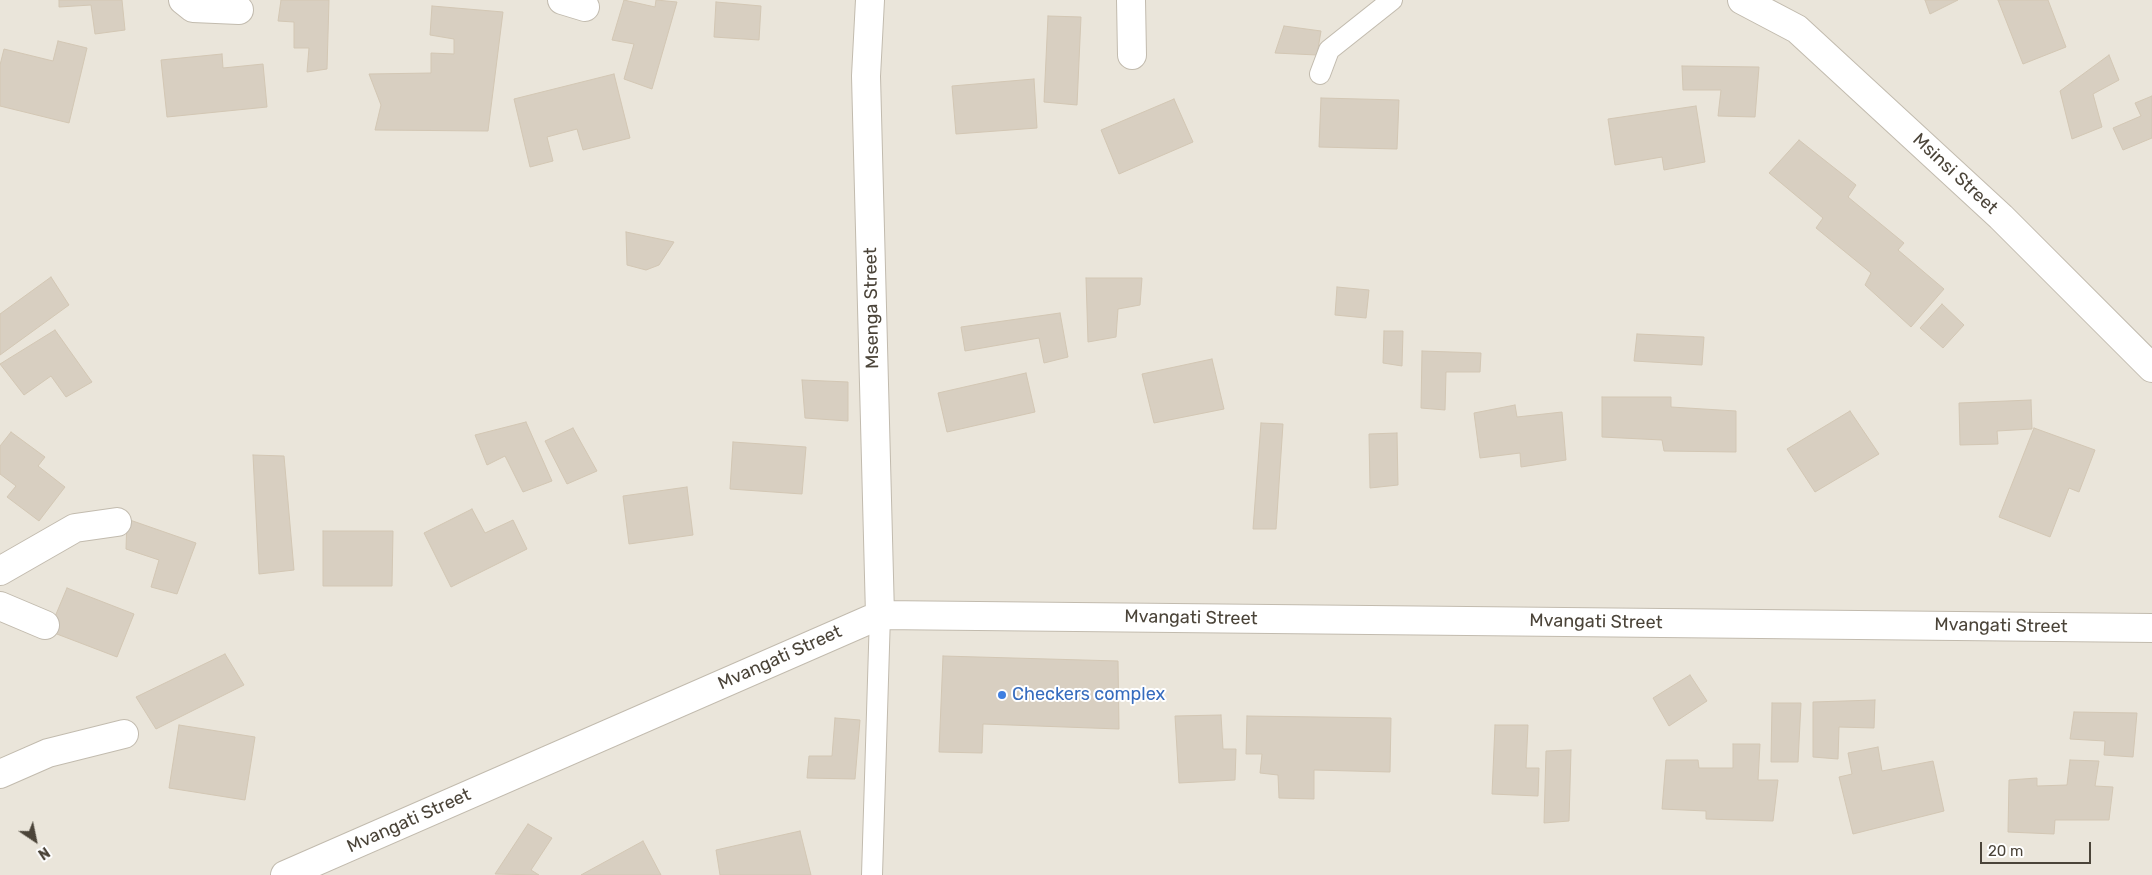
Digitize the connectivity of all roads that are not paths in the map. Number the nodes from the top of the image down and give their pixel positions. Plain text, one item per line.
1 (183, 0) edge
2 (870, 0) edge
3 (1130, 0) edge
4 (1392, 0) edge
5 (1742, 0) edge
6 (239, 10) dead end
7 (1132, 55) dead end
8 (1320, 74) dead end
9 (2152, 368) edge
10 (117, 522) dead end
11 (0, 571) edge
12 (0, 606) edge
13 (880, 615) junction
14 (45, 625) dead end
15 (2152, 628) edge
16 (124, 734) dead end
17 (0, 774) edge
18 (285, 875) edge
19 (872, 875) edge

1 - 6 street
2 - 13 street, Msenga Street
3 - 7 street
4 - 8 lane
5 - 9 street, Msinsi Street
10 - 11 street
12 - 14 street
13 - 15 street, Mvangati Street
13 - 18 street, Mvangati Street
13 - 19 lane
16 - 17 street

